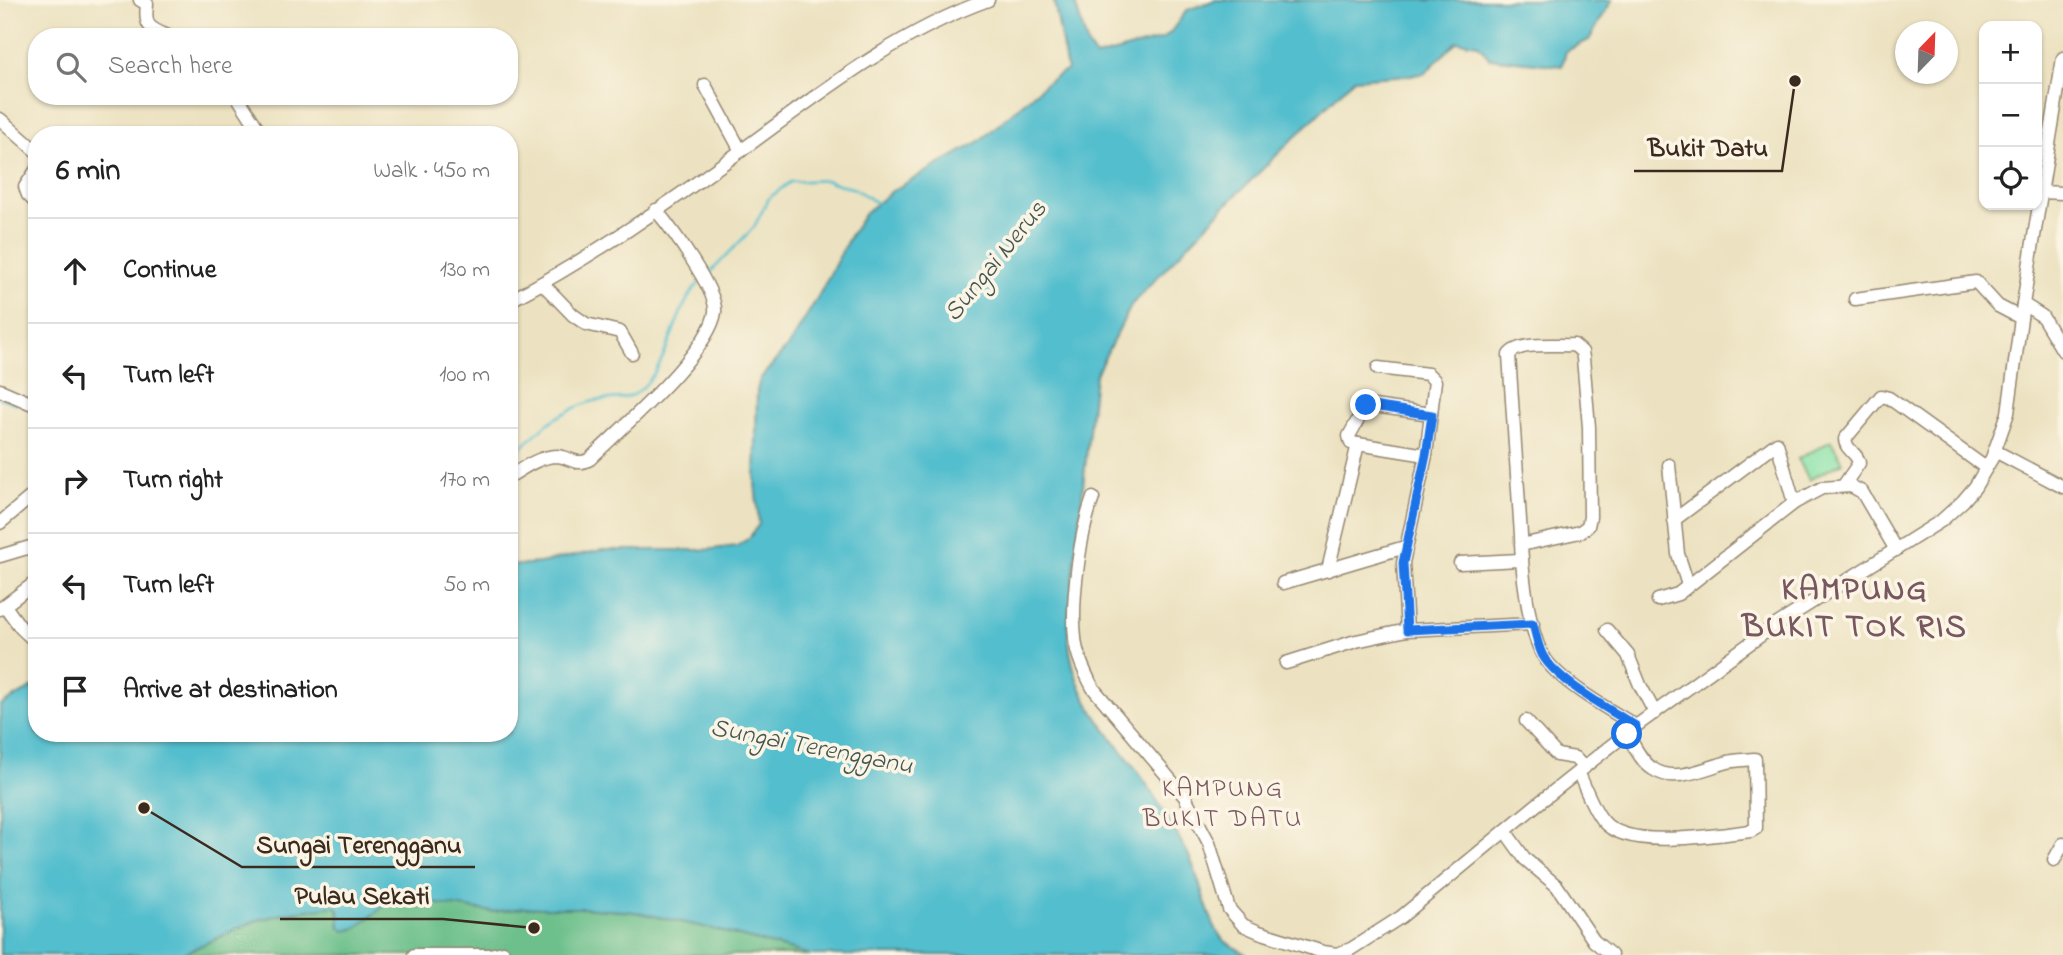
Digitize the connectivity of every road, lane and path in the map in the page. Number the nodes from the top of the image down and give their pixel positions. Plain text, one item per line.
1 (988, 0) edge
2 (145, 1) edge
3 (152, 28) edge
4 (2063, 58) edge
5 (705, 85) dead end
6 (243, 105) edge
7 (0, 119) edge
8 (256, 126) edge
9 (2057, 127) edge
10 (28, 144) edge
11 (740, 151) junction
12 (2042, 188) edge
13 (2042, 192) edge
14 (2063, 193) edge
15 (656, 210) junction
16 (2038, 210) edge
17 (542, 284) junction
18 (518, 296) edge
19 (1855, 299) dead end
20 (2022, 311) junction
21 (2063, 351) edge
22 (632, 353) dead end
23 (1378, 368) dead end
24 (0, 390) edge
25 (28, 402) edge
26 (1432, 415) junction
27 (1358, 444) junction
28 (1995, 451) junction
29 (1426, 455) junction
30 (1669, 465) dead end
31 (1986, 468) junction
32 (518, 471) edge
33 (1844, 485) junction
34 (2063, 486) edge
35 (1093, 498) dead end
36 (28, 499) edge
37 (1794, 503) junction
38 (1674, 520) junction
39 (0, 523) edge
40 (1521, 545) junction
41 (1405, 547) junction
42 (28, 548) edge
43 (1896, 550) junction
44 (0, 556) edge
45 (1520, 560) junction
46 (1460, 563) dead end
47 (1328, 570) junction
48 (1283, 583) dead end
49 (1688, 585) junction
50 (28, 588) edge
51 (1658, 600) dead end
52 (2, 608) edge
53 (1533, 624) junction
54 (1407, 630) junction
55 (1607, 630) dead end
56 (28, 635) edge
57 (1286, 663) dead end
58 (1656, 713) junction
59 (1525, 721) dead end
60 (1632, 730) junction
61 (1581, 770) junction
62 (1505, 831) junction
63 (2063, 844) edge
64 (2054, 859) dead end
65 (503, 953) dead end
66 (414, 955) edge
67 (1611, 955) edge

1 - 11 street
2 - 3 street
4 - 9 street
5 - 11 street
6 - 8 street
7 - 10 street
9 - 12 street
11 - 15 street
13 - 14 street
15 - 17 street
15 - 32 street
16 - 20 street
17 - 18 street
17 - 22 street
19 - 20 street
20 - 21 street
20 - 28 street
23 - 26 street
24 - 25 street
26 - 27 street
26 - 29 street
27 - 29 street
27 - 47 street
28 - 31 street
28 - 34 street
29 - 41 street
30 - 38 street
31 - 33 street
31 - 43 street
33 - 37 street
33 - 43 street
35 - 62 street
36 - 39 street
37 - 38 street
37 - 49 street
38 - 49 street
40 - 40 street
40 - 45 street
41 - 47 street
41 - 54 street
42 - 44 street
43 - 58 street
45 - 46 street
45 - 53 street
47 - 48 street
49 - 51 street
50 - 52 street
52 - 56 street
53 - 54 street
53 - 60 street
54 - 57 street
55 - 58 street
58 - 60 street
59 - 61 street
60 - 61 street
60 - 61 street
61 - 62 street
62 - 67 street
63 - 64 street
65 - 66 street

